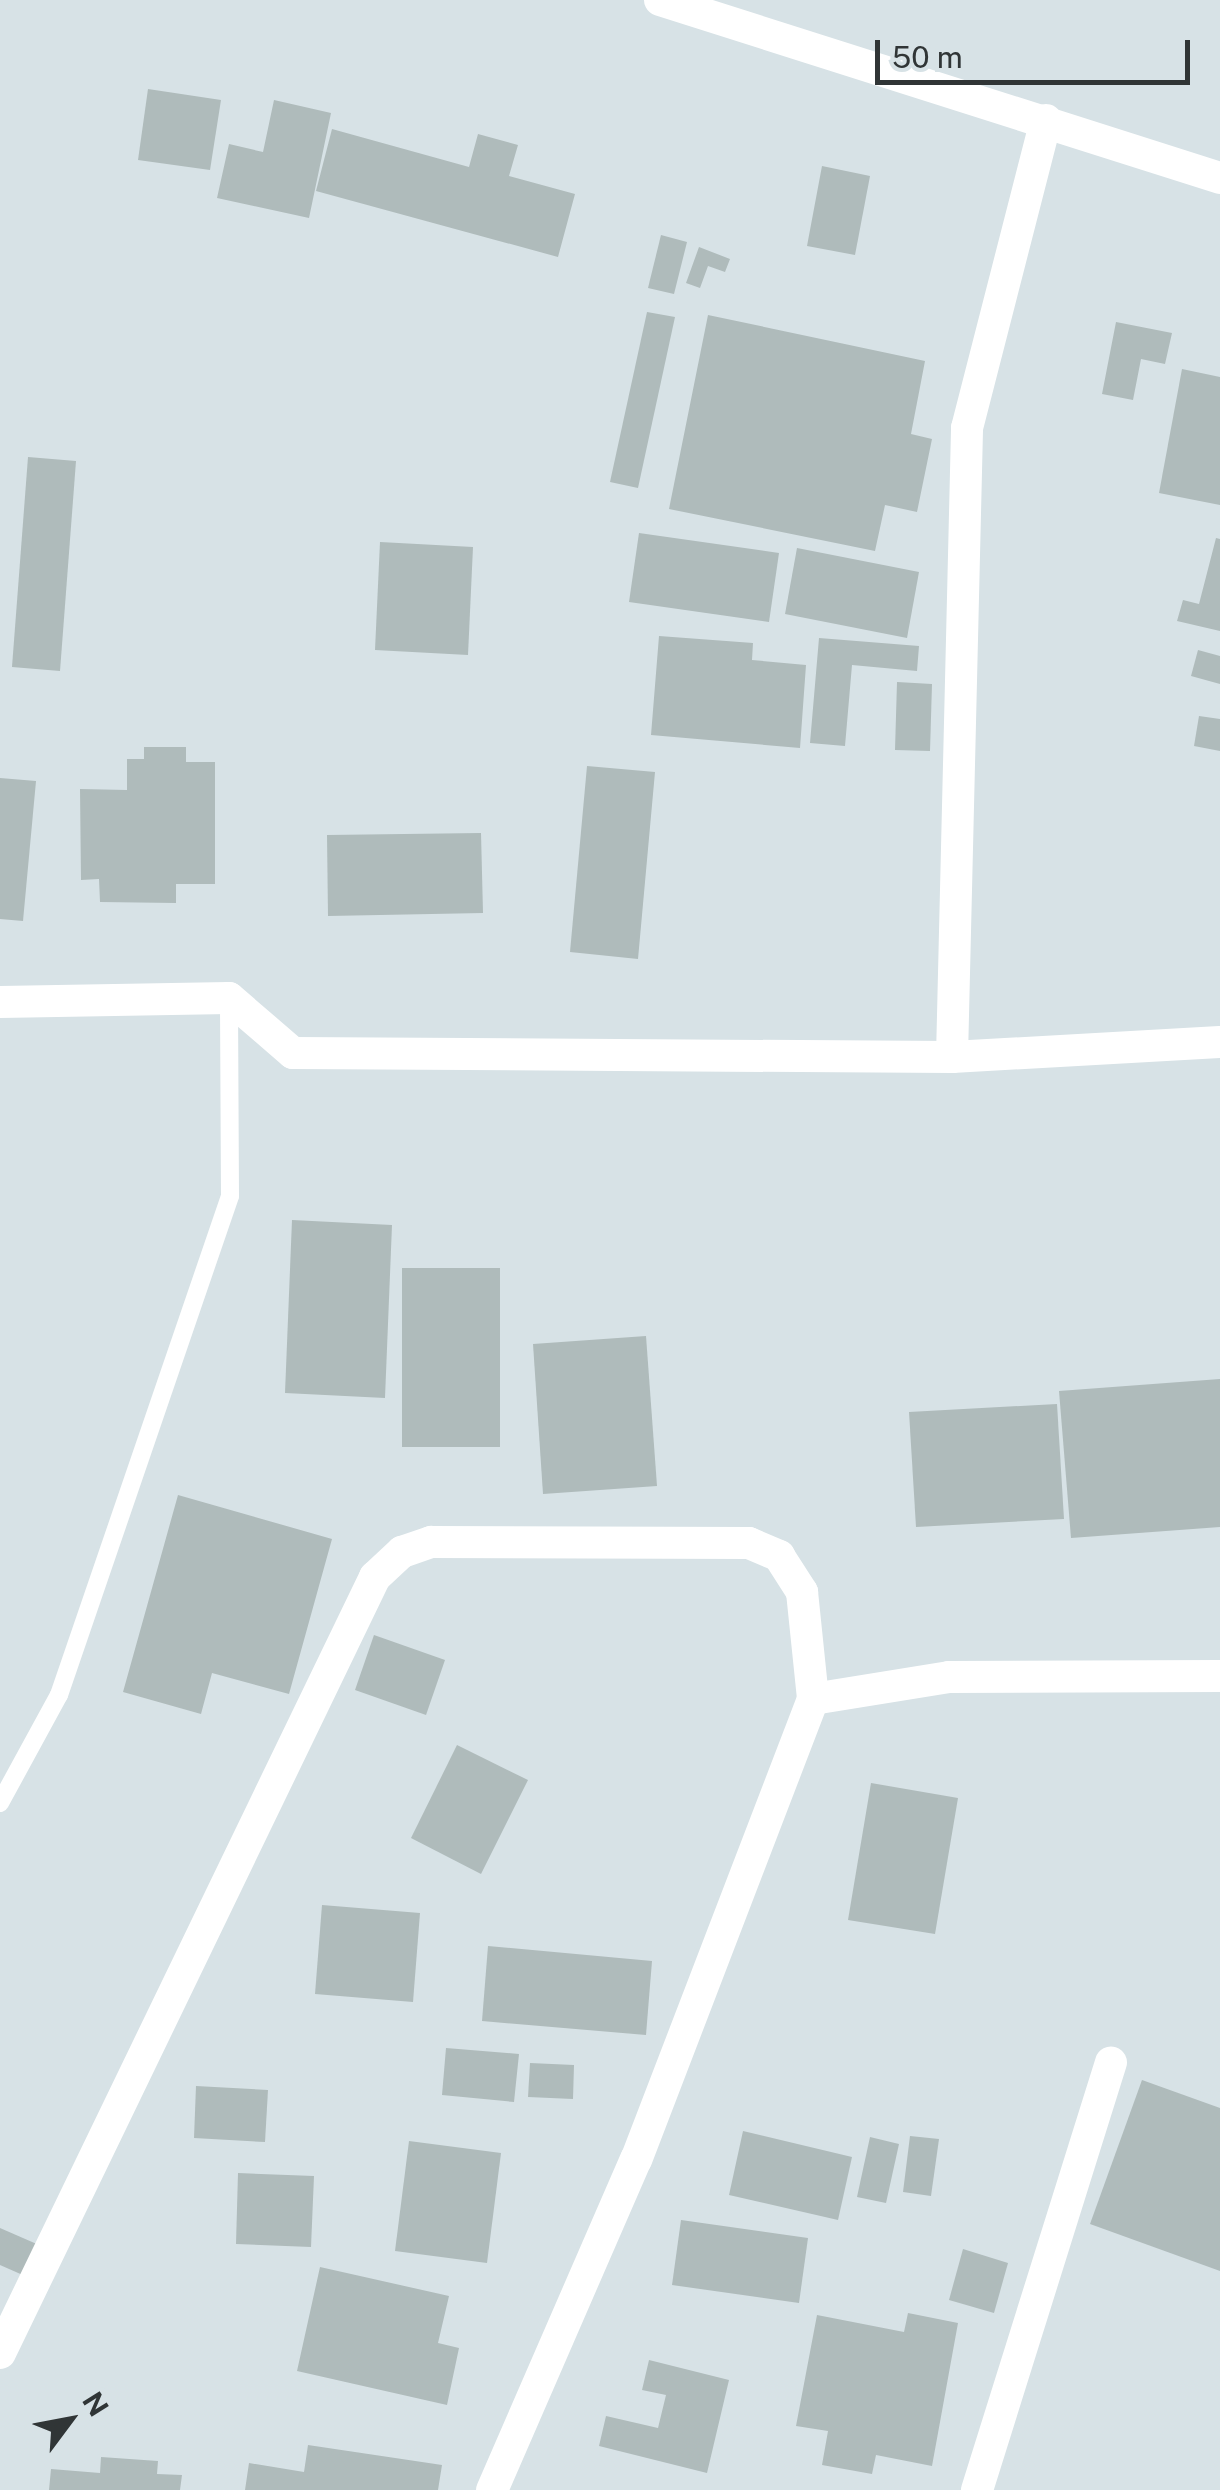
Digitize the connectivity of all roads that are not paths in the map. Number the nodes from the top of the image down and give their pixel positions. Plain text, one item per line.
1 (660, 0) edge
2 (1046, 120) junction
3 (1220, 178) edge
4 (229, 998) junction
5 (0, 1002) edge
6 (1220, 1042) edge
7 (952, 1057) junction
8 (1220, 1676) edge
9 (813, 1699) junction
10 (0, 1802) edge
11 (1111, 2063) dead end
12 (0, 2354) edge
13 (492, 2490) edge
14 (976, 2490) edge

1 - 2 street
2 - 3 street
2 - 7 street
4 - 5 street
4 - 7 street
4 - 10 lane
6 - 7 street
8 - 9 street
9 - 12 street
9 - 13 street
11 - 14 street

